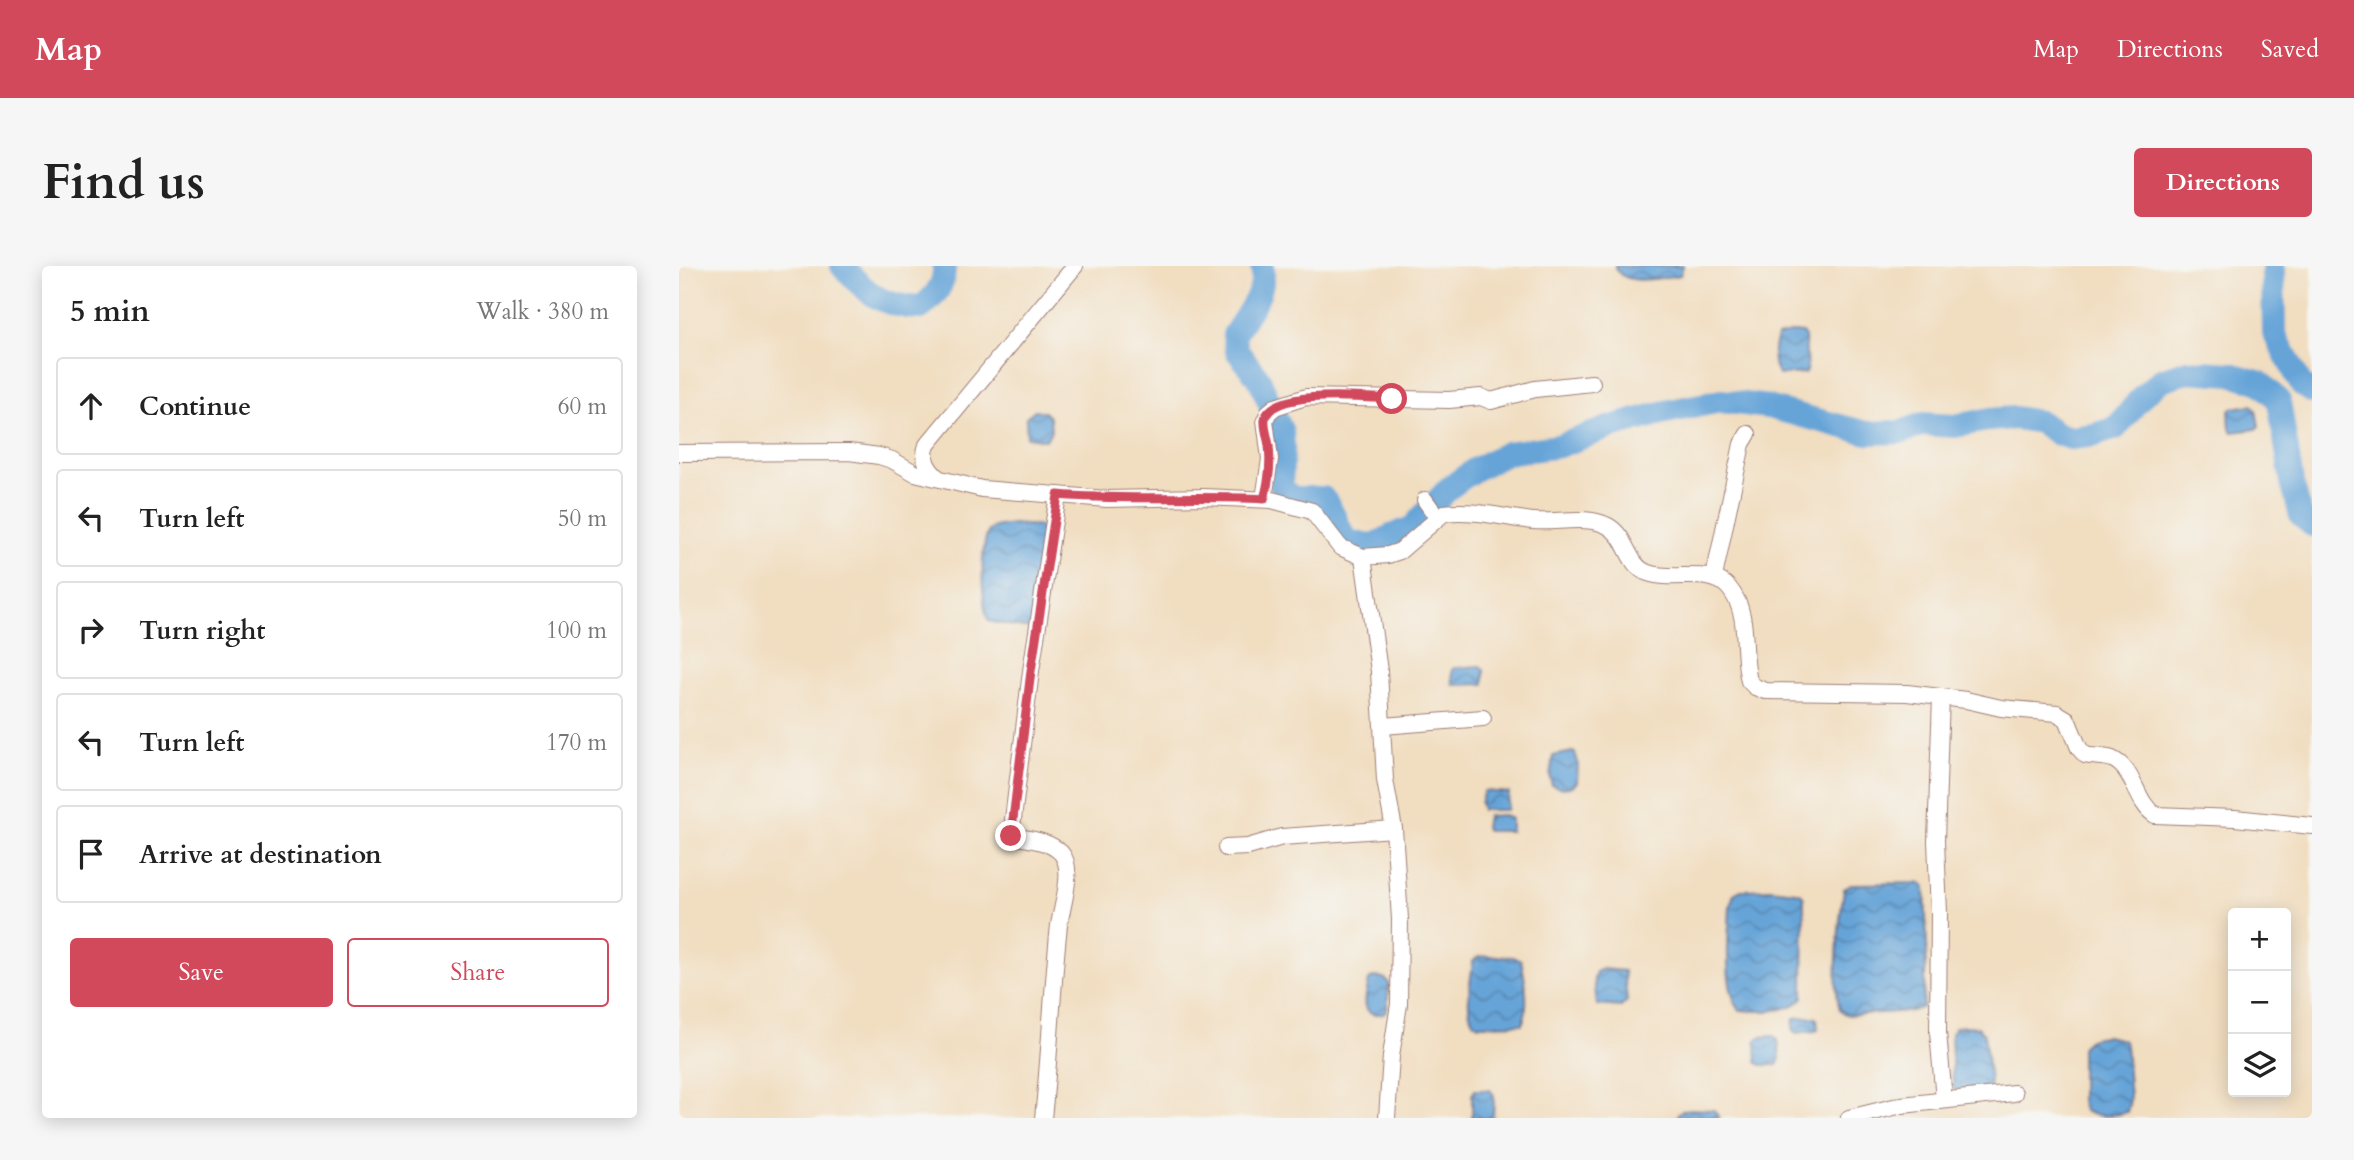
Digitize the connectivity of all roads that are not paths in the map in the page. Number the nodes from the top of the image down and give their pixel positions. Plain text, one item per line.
1 (1075, 266) edge
2 (1592, 383) dead end
3 (1748, 434) dead end
4 (679, 453) edge
5 (938, 478) junction
6 (1058, 495) junction
7 (1264, 499) junction
8 (1425, 500) dead end
9 (1436, 515) junction
10 (1363, 557) junction
11 (1714, 578) junction
12 (1941, 697) junction
13 (1483, 718) dead end
14 (1383, 726) junction
15 (2312, 826) edge
16 (1394, 829) junction
17 (1226, 849) dead end
18 (2014, 1093) dead end
19 (1944, 1100) junction
20 (1866, 1116) edge
21 (1043, 1118) edge
22 (1387, 1118) edge
23 (1849, 1118) edge

1 - 5 street
2 - 7 street
3 - 11 street
4 - 5 street
5 - 6 street
6 - 7 street
6 - 21 street
7 - 10 street
8 - 9 street
9 - 10 street
9 - 11 street
10 - 14 street
11 - 12 street
12 - 15 street
12 - 19 street
13 - 14 street
14 - 16 street
16 - 17 street
16 - 22 street
18 - 19 street
19 - 20 street
20 - 23 street

